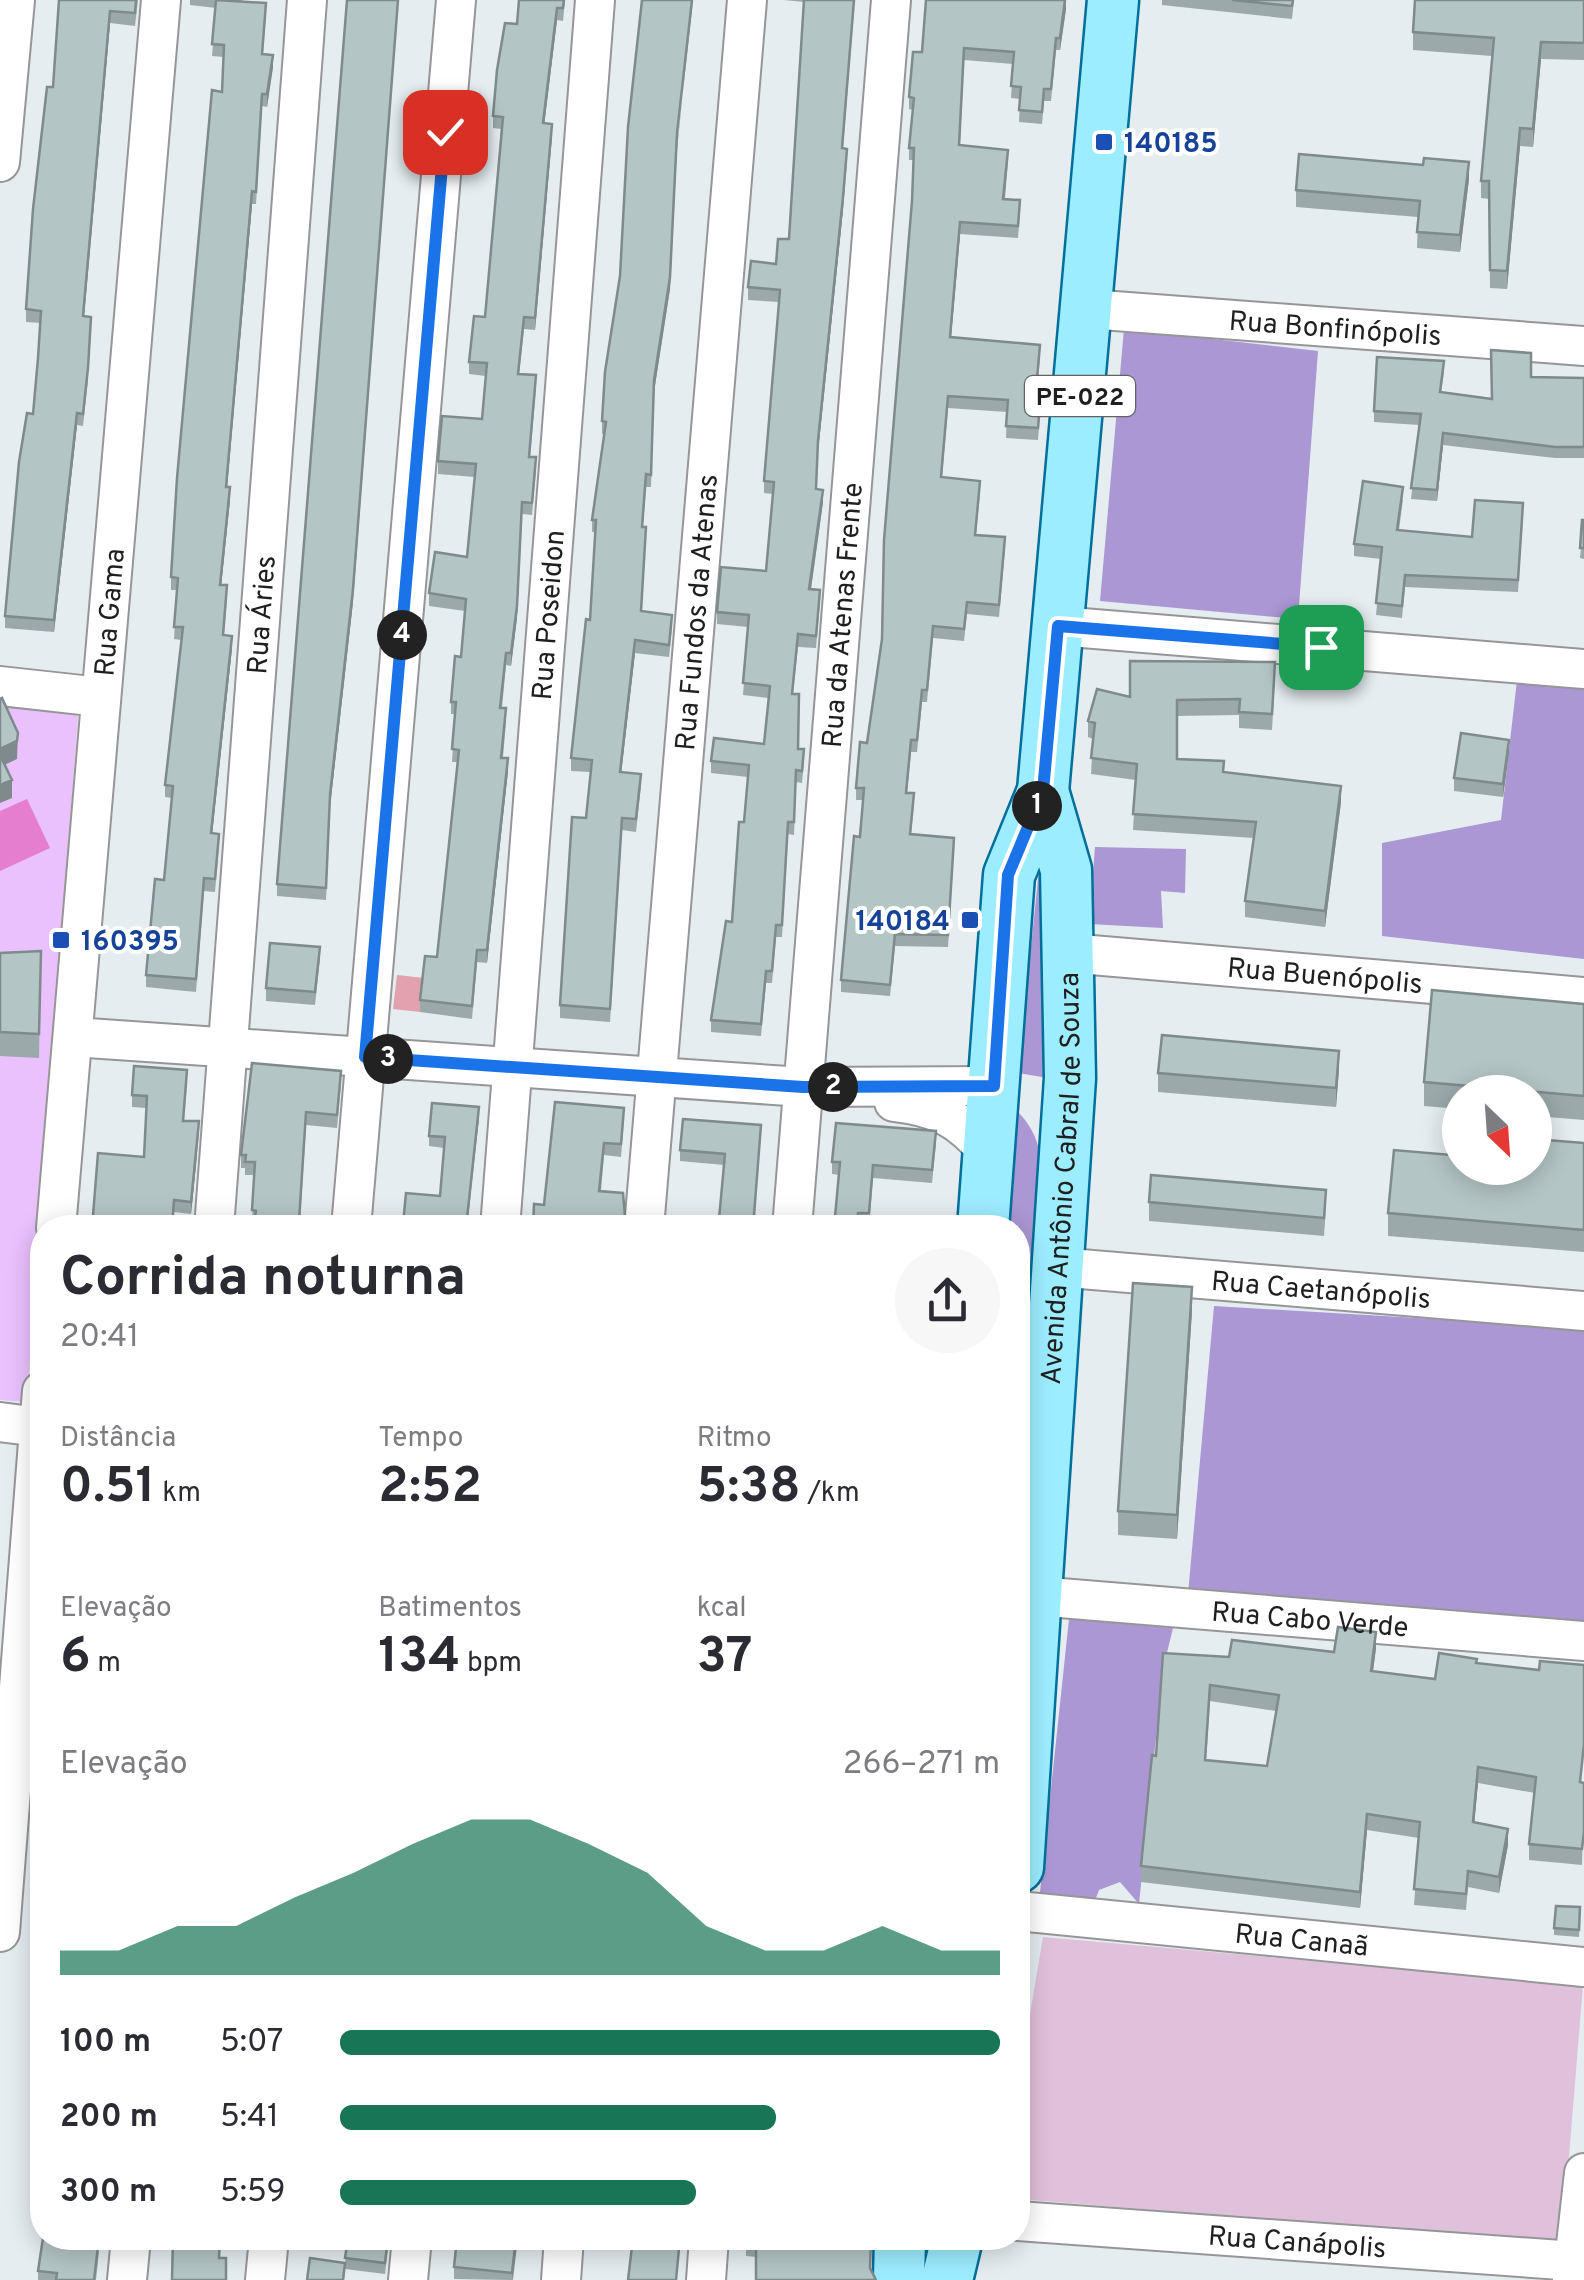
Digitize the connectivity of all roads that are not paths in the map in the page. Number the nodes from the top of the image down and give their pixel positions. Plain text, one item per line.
1 (15, 0) edge
2 (161, 0) edge
3 (307, 0) edge
4 (456, 0) edge
5 (595, 0) edge
6 (748, 0) edge
7 (891, 0) edge
8 (1113, 0) edge
9 (0, 162) edge
10 (1088, 309) junction
11 (1584, 346) edge
12 (1058, 626) junction
13 (1584, 669) edge
14 (0, 686) edge
15 (100, 697) junction
16 (1043, 791) junction
17 (1068, 952) junction
18 (1584, 997) edge
19 (72, 1038) junction
20 (229, 1048) junction
21 (365, 1057) junction
22 (514, 1067) junction
23 (656, 1077) junction
24 (994, 1086) junction
25 (803, 1087) junction
26 (855, 1087) junction
27 (988, 1152) junction
28 (1061, 1208) junction
29 (57, 1215) edge
30 (215, 1215) edge
31 (353, 1215) edge
32 (501, 1215) edge
33 (645, 1215) edge
34 (793, 1215) edge
35 (984, 1215) edge
36 (1057, 1267) junction
37 (1584, 1310) edge
38 (30, 1412) edge
39 (0, 1422) edge
40 (30, 1549) edge
41 (1036, 1596) junction
42 (1584, 1641) edge
43 (1030, 1686) edge
44 (1030, 1912) edge
45 (0, 1932) edge
46 (1584, 1967) edge
47 (1584, 2173) edge
48 (1030, 2222) edge
49 (129, 2250) edge
50 (268, 2250) edge
51 (411, 2250) edge
52 (563, 2250) edge
53 (708, 2250) edge
54 (899, 2250) edge
55 (954, 2250) edge
56 (1573, 2271) edge
57 (127, 2280) edge
58 (266, 2280) edge
59 (408, 2280) edge
60 (561, 2280) edge
61 (706, 2280) edge
62 (898, 2280) edge
63 (947, 2280) edge

1 - 9 street
2 - 15 street, Rua Gama
3 - 20 street, Rua Áries
4 - 21 street
5 - 22 street, Rua Poseidon
6 - 23 street, Rua Fundos da Atenas
7 - 25 street, Rua da Atenas Frente
8 - 10 main road, Avenida Antônio Cabral de Souza / PE-022
10 - 11 street, Rua Bonfinópolis
10 - 12 main road, Avenida Antônio Cabral de Souza / PE-022
12 - 13 street
12 - 16 main road, Avenida Antônio Cabral de Souza / PE-022
14 - 15 street
15 - 19 street, Rua Gama
16 - 17 main road, Avenida Antônio Cabral de Souza / PE-022
16 - 24 main road, Avenida Antônio Cabral de Souza / PE-022
17 - 18 street, Rua Buenópolis
17 - 28 main road, Avenida Antônio Cabral de Souza / PE-022
19 - 20 street
19 - 29 street, Rua Gama
20 - 21 street
20 - 30 street, Rua Áries
21 - 22 street
21 - 31 street
22 - 23 street
22 - 32 street, Rua Poseidon
23 - 25 street
23 - 33 street, Rua Fundos da Atenas
24 - 26 street
24 - 27 main road, Avenida Antônio Cabral de Souza / PE-022
24 - 28 main road
25 - 26 street
25 - 34 street, Rua da Atenas Frente
26 - 27 street
27 - 35 main road, Avenida Antônio Cabral de Souza / PE-022
28 - 36 main road, Avenida Antônio Cabral de Souza / PE-022
36 - 37 street, Rua Caetanópolis
36 - 41 main road, Avenida Antônio Cabral de Souza / PE-022
38 - 39 street
40 - 45 street
41 - 42 street, Rua Cabo Verde
41 - 43 main road, Avenida Antônio Cabral de Souza / PE-022
44 - 46 street, Rua Canaã
47 - 56 street
48 - 56 street, Rua Canápolis
49 - 57 street
50 - 58 street
51 - 59 street
52 - 60 street
53 - 61 street
54 - 62 main road
55 - 63 main road

